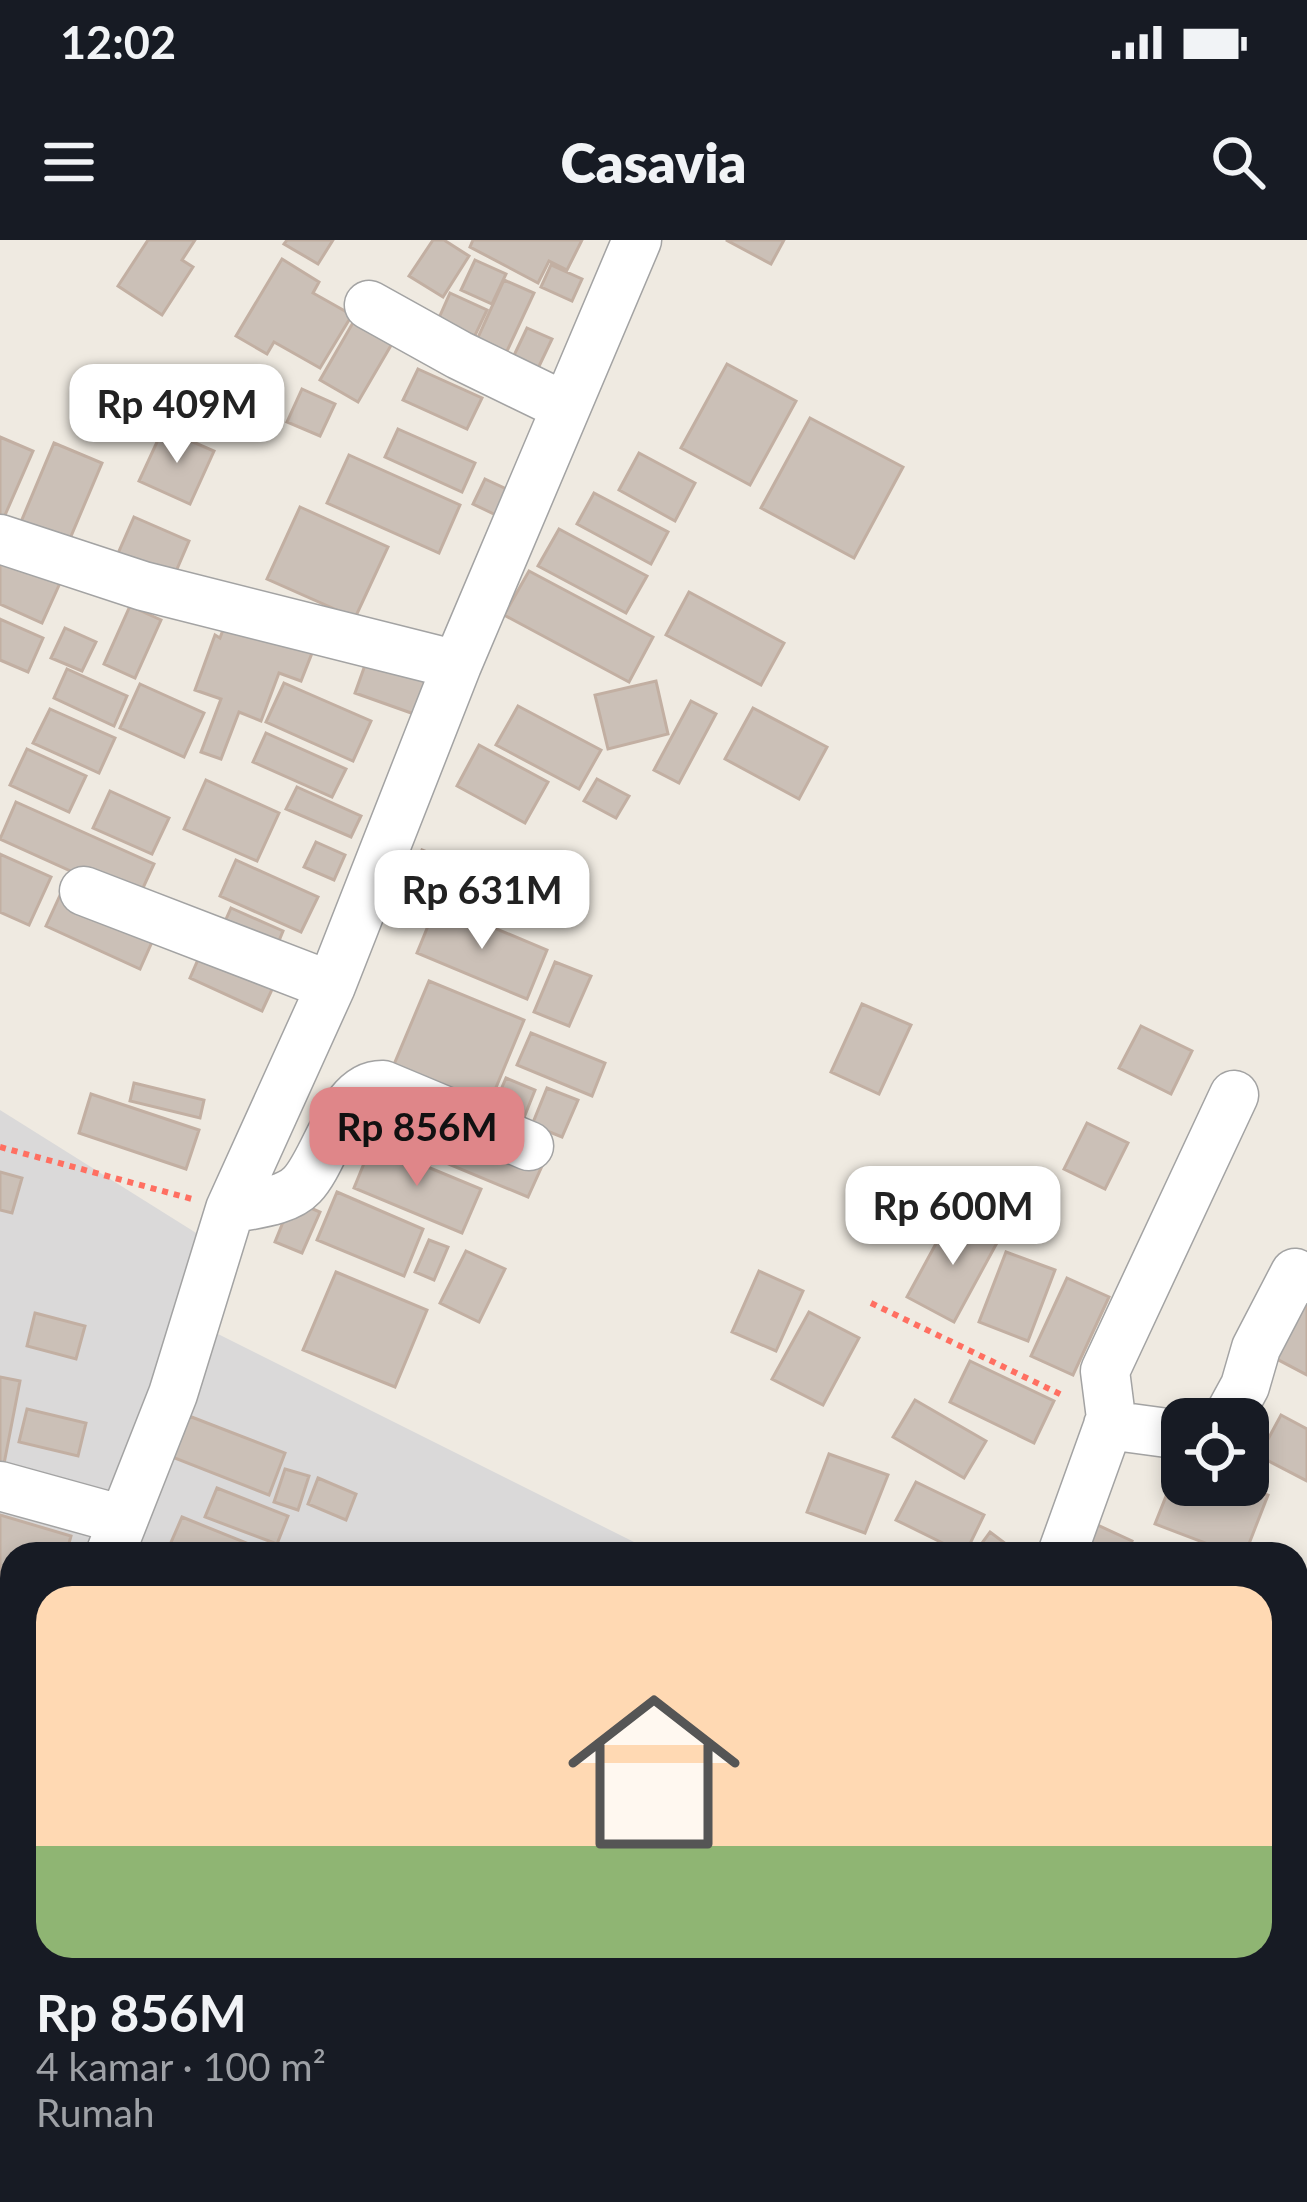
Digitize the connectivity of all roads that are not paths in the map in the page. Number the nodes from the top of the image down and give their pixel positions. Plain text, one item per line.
1 (637, 240) edge
2 (369, 304) dead end
3 (566, 407) junction
4 (0, 539) edge
5 (457, 665) junction
6 (84, 890) dead end
7 (331, 986) junction
8 (1234, 1095) dead end
9 (529, 1146) dead end
10 (230, 1209) junction
11 (1307, 1279) edge
12 (1238, 1398) edge
13 (1109, 1422) junction
14 (1161, 1431) edge
15 (0, 1486) edge
16 (116, 1537) edge
17 (1066, 1542) edge

1 - 3 street
2 - 3 street
3 - 5 street
4 - 5 street
5 - 7 street
6 - 7 street
7 - 10 street
8 - 13 street
9 - 10 street
10 - 16 street
11 - 12 street
13 - 14 street
13 - 17 street
15 - 16 street

